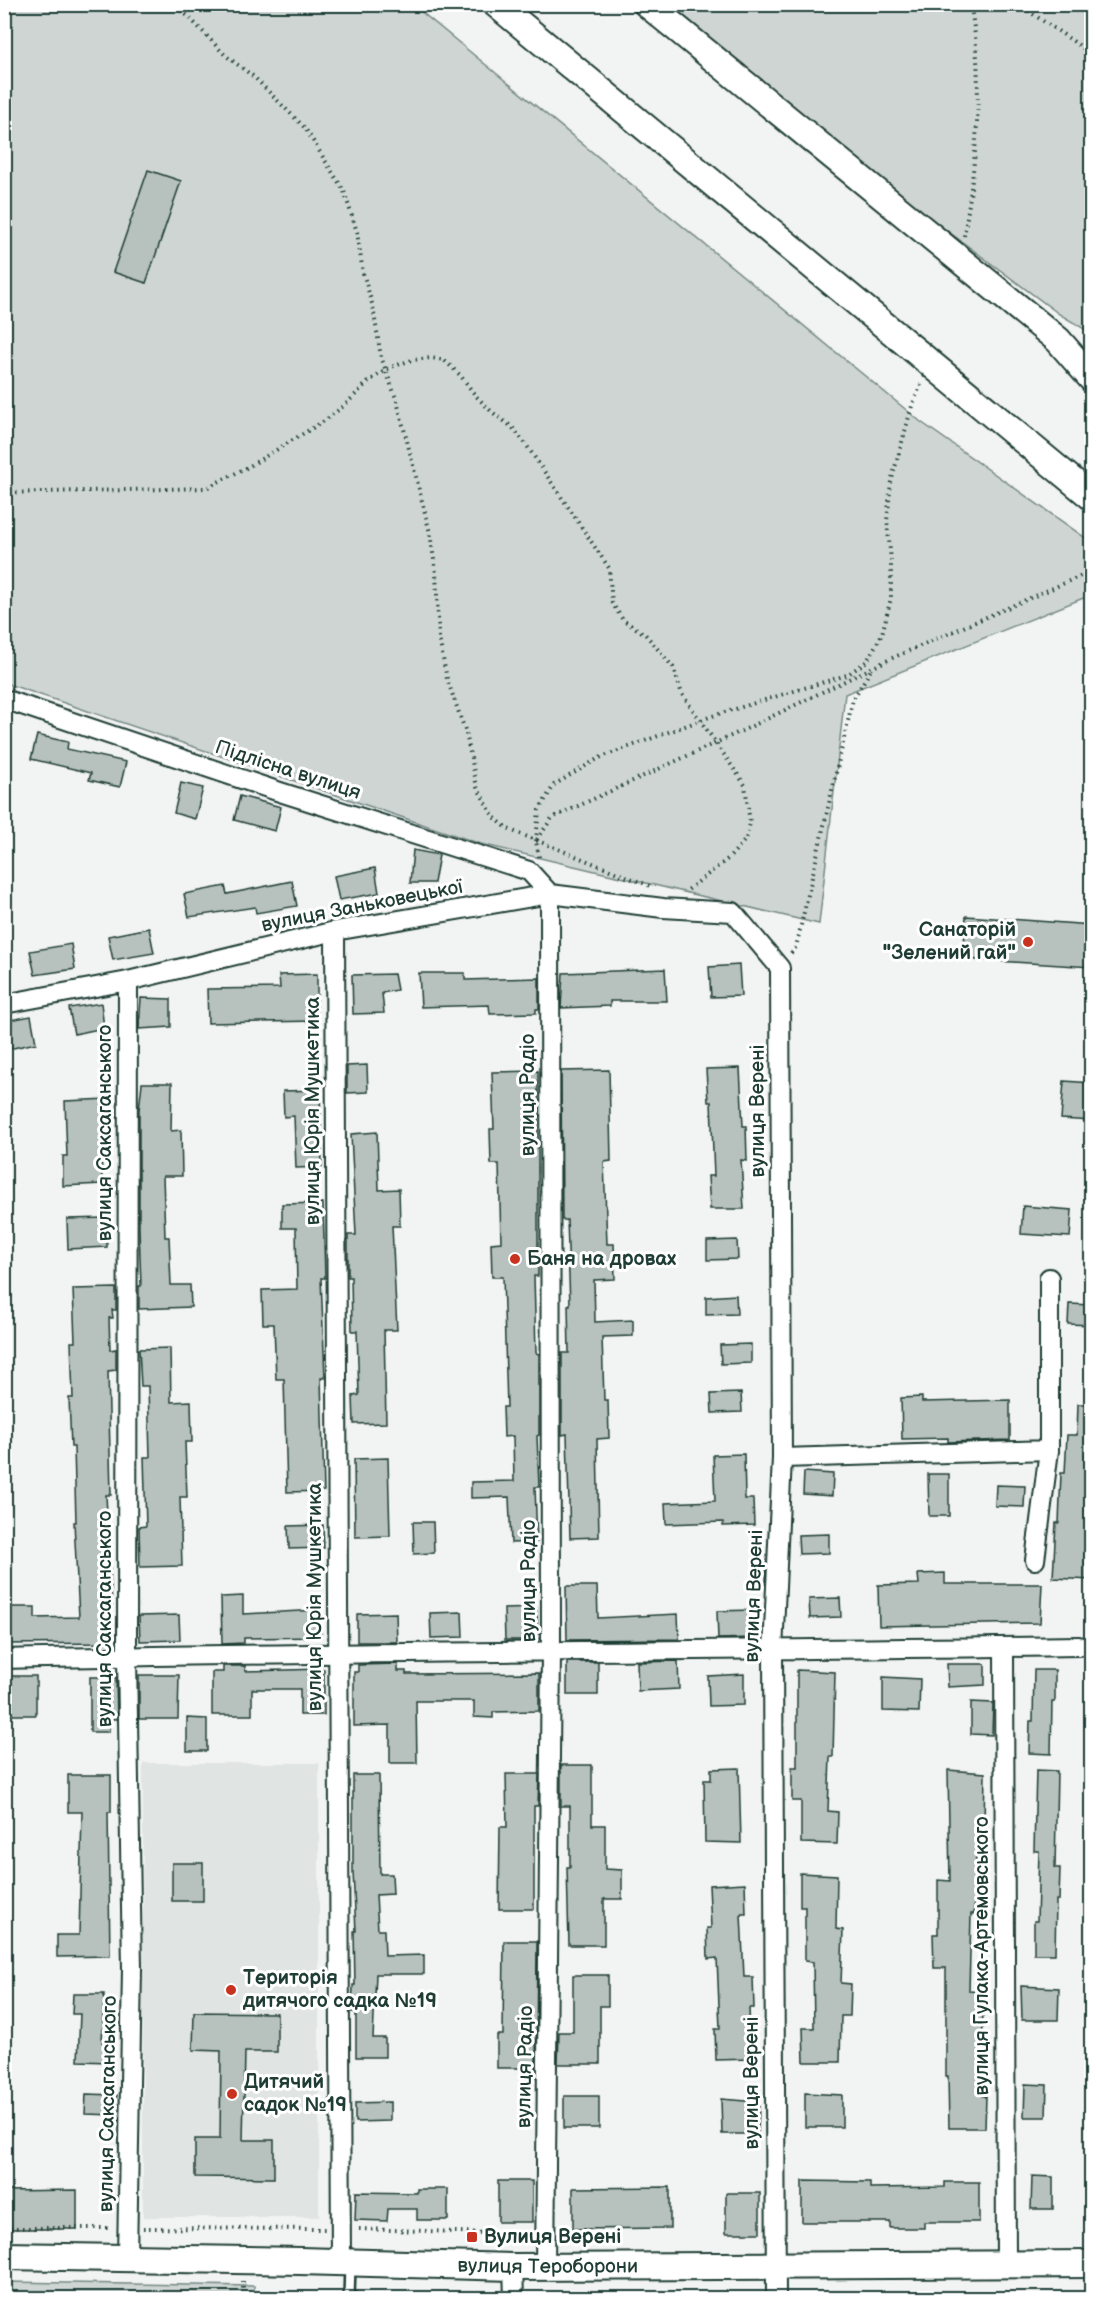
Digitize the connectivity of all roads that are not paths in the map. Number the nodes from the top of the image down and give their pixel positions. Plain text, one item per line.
1 (496, 4) edge
2 (647, 4) edge
3 (1092, 380) edge
4 (1092, 497) edge
5 (4, 699) edge
6 (550, 894) junction
7 (335, 931) junction
8 (780, 968) joint
9 (128, 981) junction
10 (4, 1004) edge
11 (1049, 1278) dead end
12 (1049, 1450) junction
13 (782, 1458) junction
14 (1035, 1560) dead end
15 (1004, 1647) junction
16 (1079, 1647) dead end
17 (773, 1651) junction
18 (337, 1652) junction
19 (551, 1652) junction
20 (127, 1656) junction
21 (4, 1659) edge
22 (4, 2256) edge
23 (128, 2257) junction
24 (346, 2262) junction
25 (1006, 2264) junction
26 (1092, 2264) edge
27 (775, 2265) junction
28 (513, 2267) junction
29 (545, 2268) junction
30 (349, 2298) edge
31 (514, 2298) edge
32 (776, 2298) edge

1 - 4 main road
2 - 3 main road
5 - 6 street, Підлісна вулиця
6 - 7 street, вулиця Заньковецької
6 - 8 street, вулиця Заньковецької
6 - 19 street, вулиця Радіо
7 - 9 street, вулиця Заньковецької
7 - 18 street, вулиця Юрія Мушкетика
8 - 13 street, вулиця Верені
9 - 10 street, вулиця Заньковецької
9 - 20 street, вулиця Саксаганського
11 - 12 street
12 - 13 street
12 - 14 street
13 - 17 street, вулиця Верені
15 - 16 street
15 - 17 street
15 - 25 street, вулиця Гулака-Артемовського
17 - 19 street
17 - 27 street, вулиця Верені
18 - 19 street
18 - 20 street
18 - 24 street, вулиця Юрія Мушкетика
19 - 29 street, вулиця Радіо
20 - 21 street
20 - 23 street, вулиця Саксаганського
22 - 23 main road, вулиця Тероборони
23 - 24 main road, вулиця Тероборони
24 - 28 main road, вулиця Тероборони
24 - 30 lane
25 - 26 main road, вулиця Тероборони
25 - 27 main road, вулиця Тероборони
27 - 29 main road, вулиця Тероборони
27 - 32 street, вулиця Верені
28 - 29 main road, вулиця Тероборони
28 - 31 street

